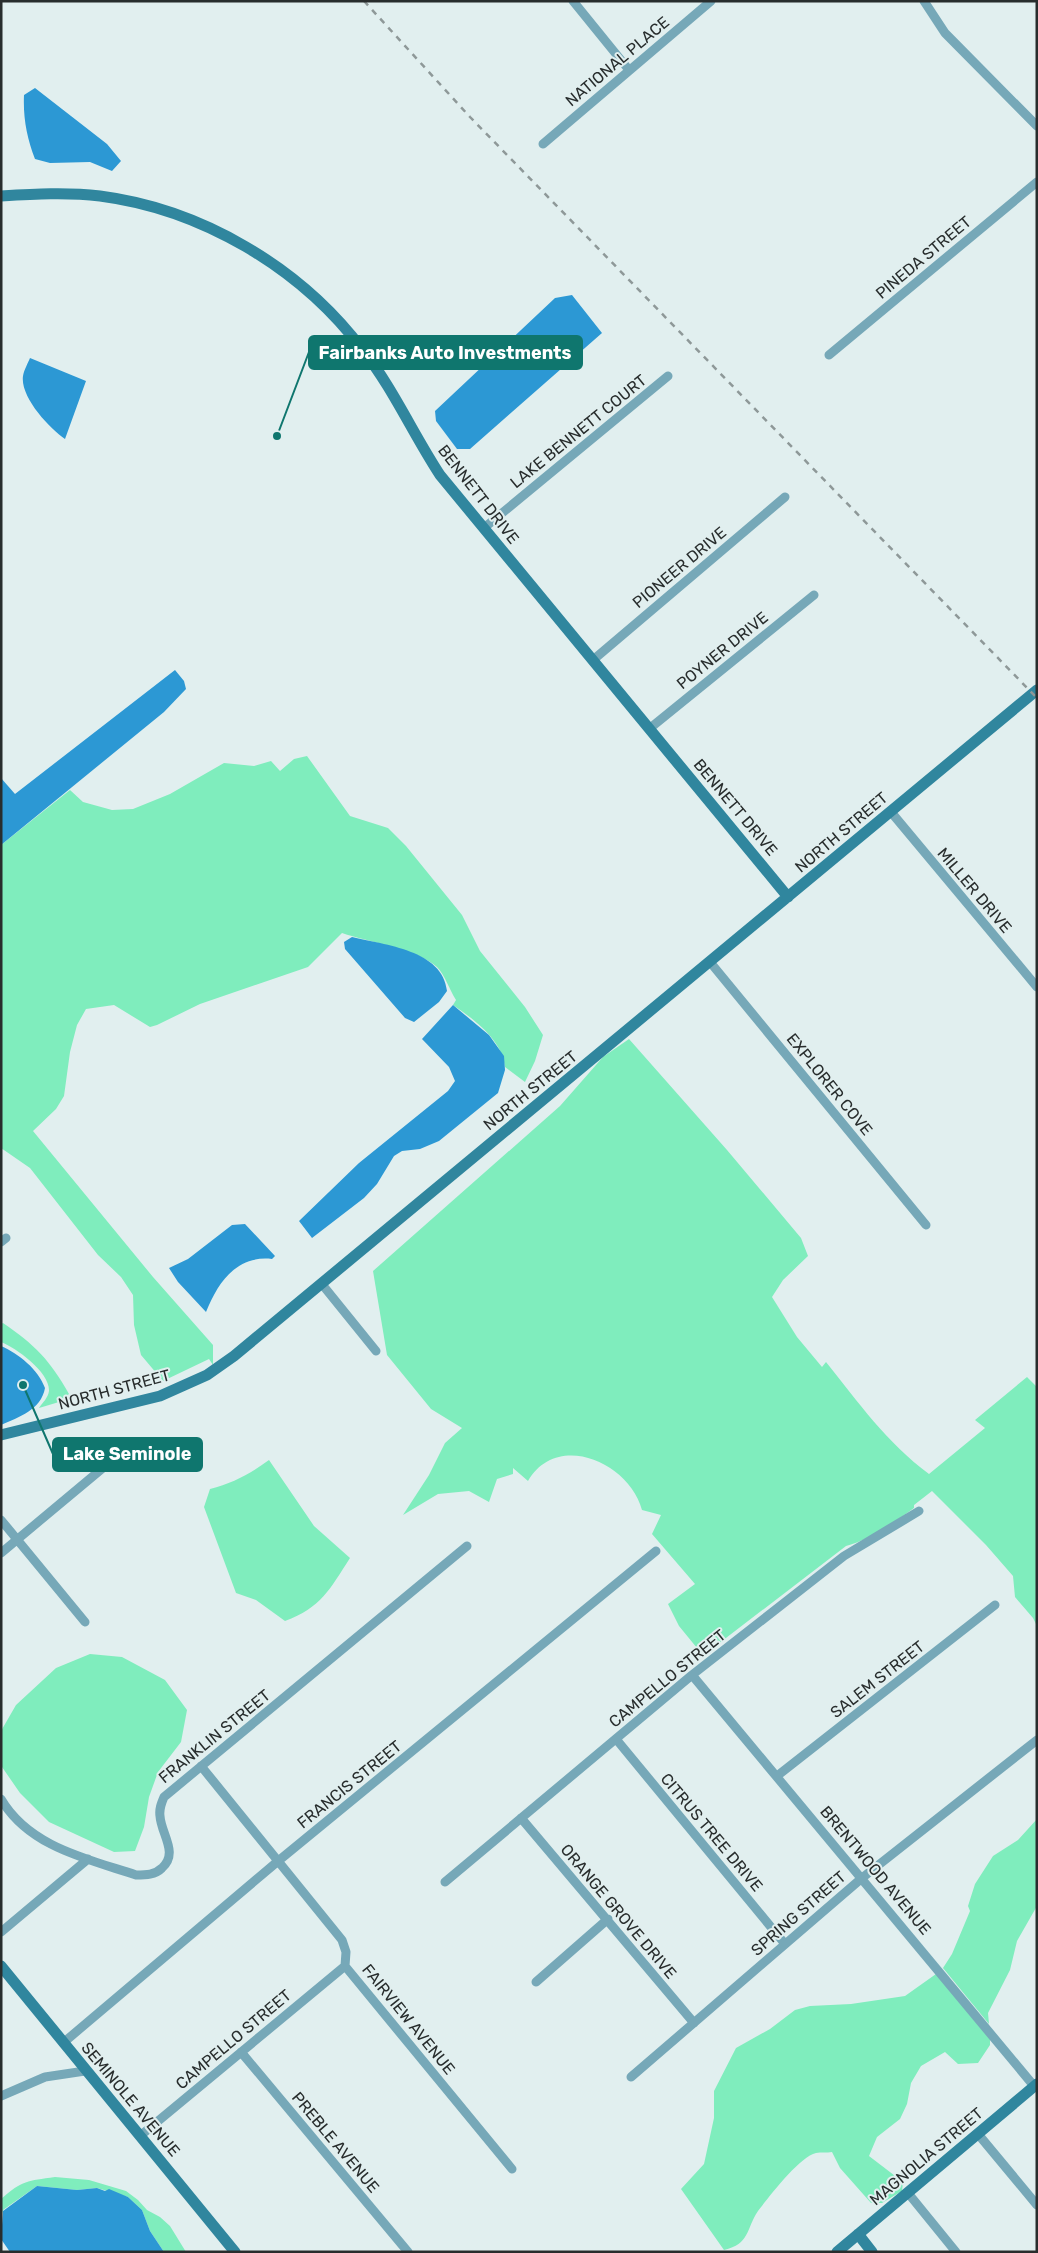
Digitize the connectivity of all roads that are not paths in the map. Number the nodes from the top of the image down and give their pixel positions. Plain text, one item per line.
1 (573, 1) edge
2 (710, 1) edge
3 (924, 1) edge
4 (629, 70) junction
5 (1037, 126) edge
6 (543, 144) dead end
7 (1037, 182) edge
8 (1, 196) edge
9 (829, 355) dead end
10 (668, 376) dead end
11 (785, 497) dead end
12 (484, 528) junction
13 (814, 595) dead end
14 (593, 660) junction
15 (1037, 690) edge
16 (649, 728) junction
17 (890, 812) junction
18 (788, 897) junction
19 (710, 962) junction
20 (1037, 987) edge
21 (926, 1225) dead end
22 (321, 1283) junction
23 (376, 1351) dead end
24 (1, 1435) edge
25 (142, 1450) dead end
26 (919, 1511) dead end
27 (1, 1520) edge
28 (18, 1540) junction
29 (467, 1546) dead end
30 (656, 1551) dead end
31 (1, 1554) edge
32 (995, 1605) dead end
33 (85, 1622) dead end
34 (692, 1675) junction
35 (616, 1739) junction
36 (1037, 1740) edge
37 (201, 1766) junction
38 (777, 1776) junction
39 (1, 1799) edge
40 (521, 1818) junction
41 (88, 1859) junction
42 (277, 1862) junction
43 (862, 1878) junction
44 (445, 1882) dead end
45 (608, 1920) junction
46 (1, 1932) edge
47 (785, 1944) junction
48 (1, 1966) edge
49 (345, 1966) junction
50 (536, 1982) dead end
51 (694, 2023) junction
52 (63, 2043) junction
53 (241, 2052) junction
54 (86, 2071) junction
55 (631, 2077) dead end
56 (1036, 2085) edge
57 (1, 2096) edge
58 (978, 2134) junction
59 (140, 2136) junction
60 (512, 2168) dead end
61 (908, 2193) junction
62 (1037, 2205) edge
63 (858, 2234) junction
64 (235, 2252) edge
65 (408, 2252) edge
66 (837, 2252) edge
67 (872, 2252) edge
68 (956, 2252) edge

1 - 4 street
2 - 4 street, NATIONAL PLACE
3 - 5 street
4 - 6 street, NATIONAL PLACE
7 - 9 street, PINEDA STREET
8 - 12 street, BENNETT DRIVE
10 - 12 street, LAKE BENNETT COURT
11 - 14 street, PIONEER DRIVE
12 - 14 street, BENNETT DRIVE
13 - 16 street, POYNER DRIVE
14 - 16 street, BENNETT DRIVE
15 - 17 street, NORTH STREET
16 - 18 street, BENNETT DRIVE
17 - 18 street, NORTH STREET
17 - 20 street, MILLER DRIVE
18 - 19 street, NORTH STREET
19 - 21 street, EXPLORER COVE
19 - 22 street, NORTH STREET
22 - 23 street
22 - 24 street, NORTH STREET
25 - 28 street
26 - 34 street, CAMPELLO STREET
27 - 28 street
28 - 31 street
28 - 33 street
29 - 37 street, FRANKLIN STREET
30 - 42 street, FRANCIS STREET
32 - 38 street, SALEM STREET
34 - 35 street, CAMPELLO STREET
34 - 38 street, BRENTWOOD AVENUE
35 - 40 street, CAMPELLO STREET
35 - 47 street, CITRUS TREE DRIVE
36 - 43 street, SPRING STREET
37 - 41 street, FRANKLIN STREET
37 - 42 street, FAIRVIEW AVENUE
38 - 43 street, BRENTWOOD AVENUE
39 - 41 street, FRANKLIN STREET
40 - 44 street, CAMPELLO STREET
40 - 45 street, ORANGE GROVE DRIVE
41 - 46 street
42 - 49 street, FAIRVIEW AVENUE
42 - 52 street, FRANCIS STREET
43 - 47 street, SPRING STREET
43 - 56 street, BRENTWOOD AVENUE
45 - 50 street
45 - 51 street, ORANGE GROVE DRIVE
47 - 51 street, SPRING STREET
48 - 52 street, SEMINOLE AVENUE
49 - 53 street, CAMPELLO STREET
49 - 60 street, FAIRVIEW AVENUE
51 - 55 street, SPRING STREET
52 - 54 street, SEMINOLE AVENUE
53 - 59 street, CAMPELLO STREET
53 - 65 street, PREBLE AVENUE
54 - 57 street
54 - 59 street, SEMINOLE AVENUE
56 - 58 street, MAGNOLIA STREET
58 - 61 street, MAGNOLIA STREET
58 - 62 street
59 - 64 street, SEMINOLE AVENUE
61 - 63 street, MAGNOLIA STREET
61 - 68 street
63 - 66 street, MAGNOLIA STREET
63 - 67 street

